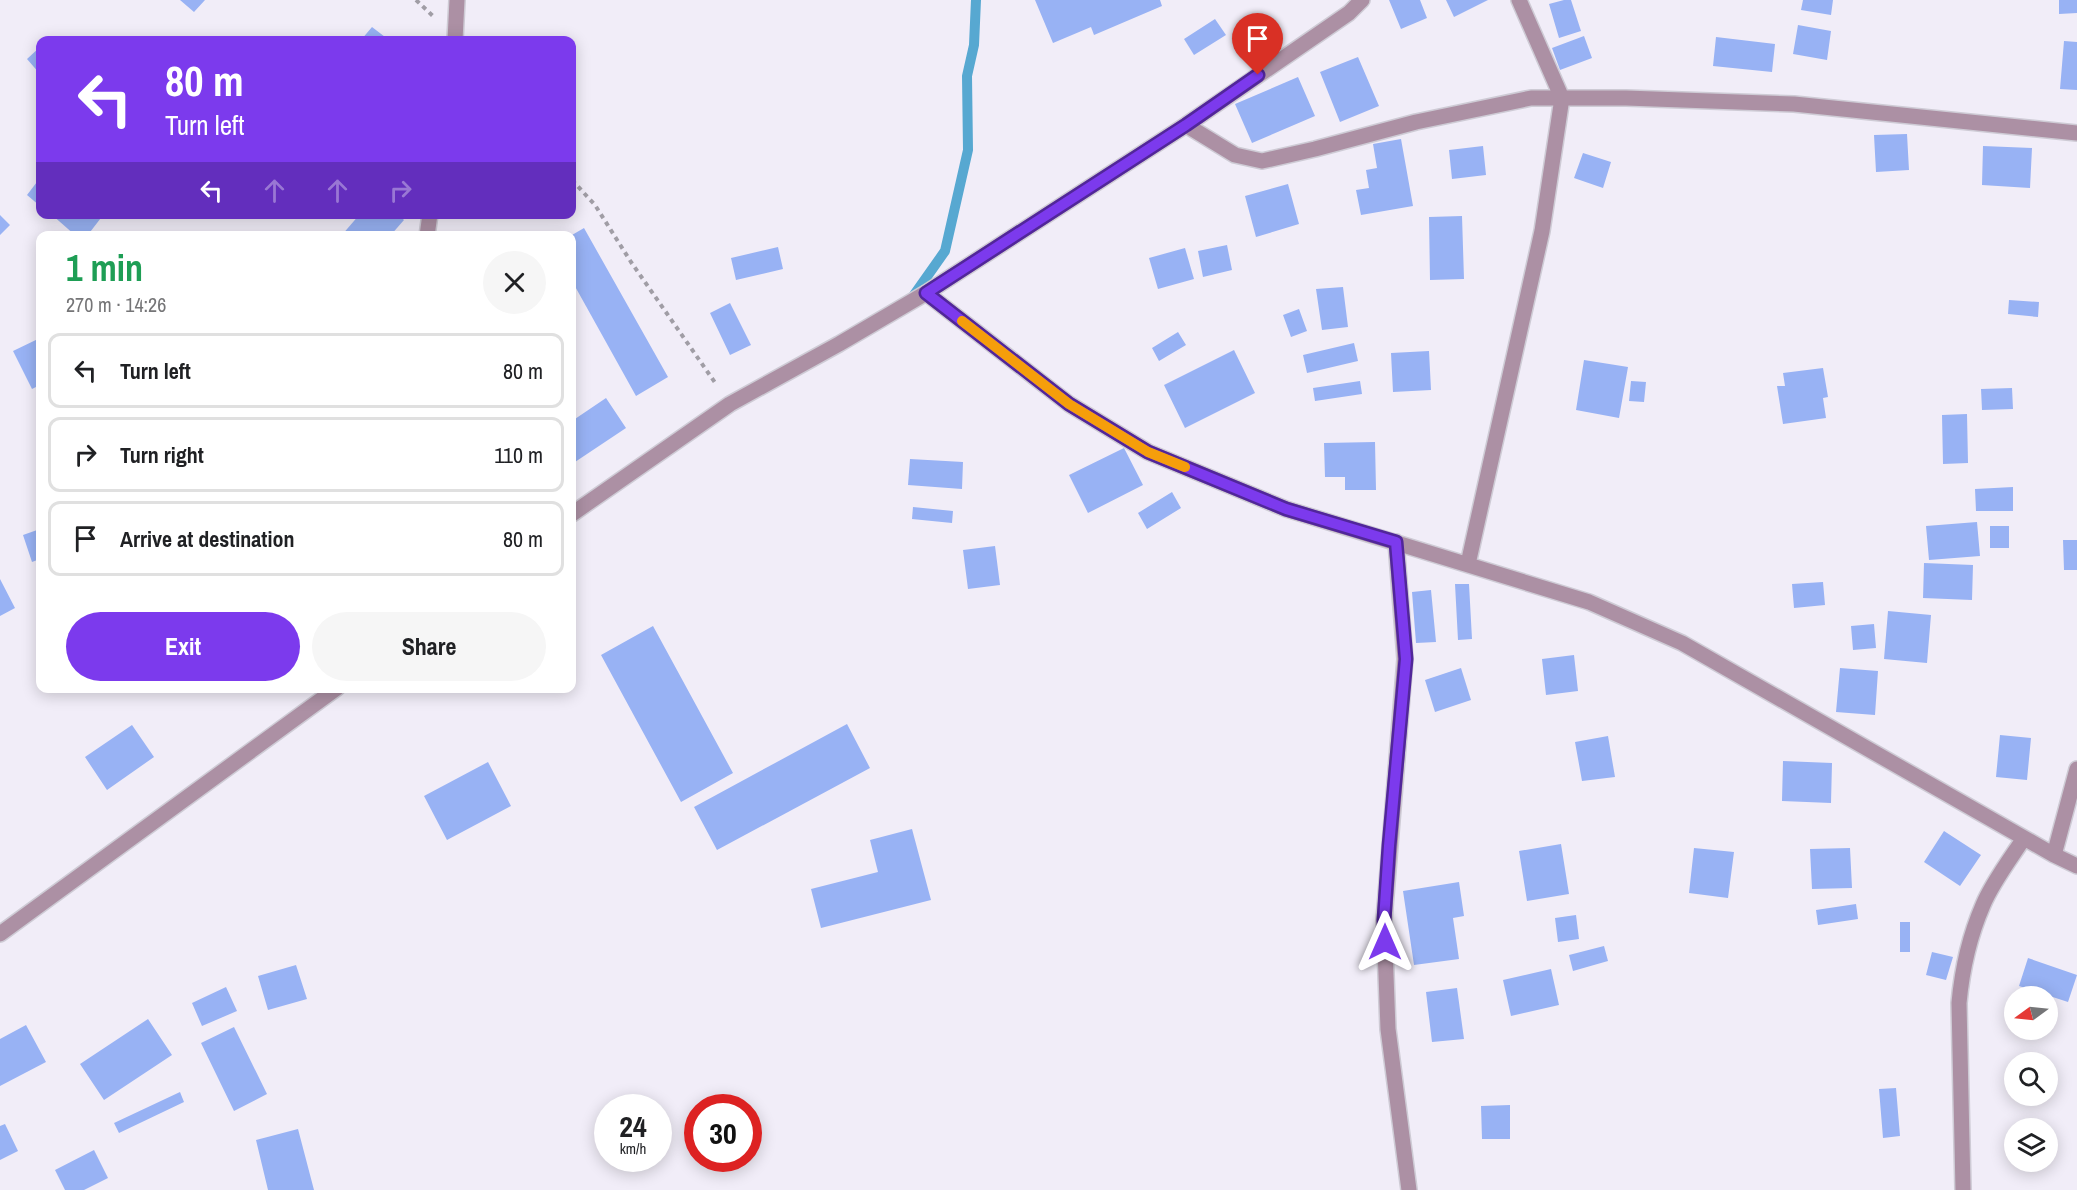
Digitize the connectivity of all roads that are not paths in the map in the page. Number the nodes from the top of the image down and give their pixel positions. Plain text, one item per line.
1 (457, 0) edge
2 (1362, 0) edge
3 (1519, 0) edge
4 (455, 36) edge
5 (1562, 98) junction
6 (1186, 125) junction
7 (2077, 133) edge
8 (926, 293) junction
9 (576, 511) edge
10 (1396, 542) junction
11 (1468, 564) junction
12 (329, 693) edge
13 (2077, 769) edge
14 (2024, 838) junction
15 (2054, 855) junction
16 (2077, 866) edge
17 (0, 934) edge
18 (1410, 1190) edge
19 (1963, 1190) edge

1 - 4 street
2 - 6 street
3 - 5 street
5 - 6 street
5 - 7 street
5 - 11 street
6 - 8 street
8 - 9 street
8 - 10 street
10 - 11 street
10 - 18 street
11 - 14 street
12 - 17 street
13 - 15 street
14 - 15 street
14 - 19 street
15 - 16 street

